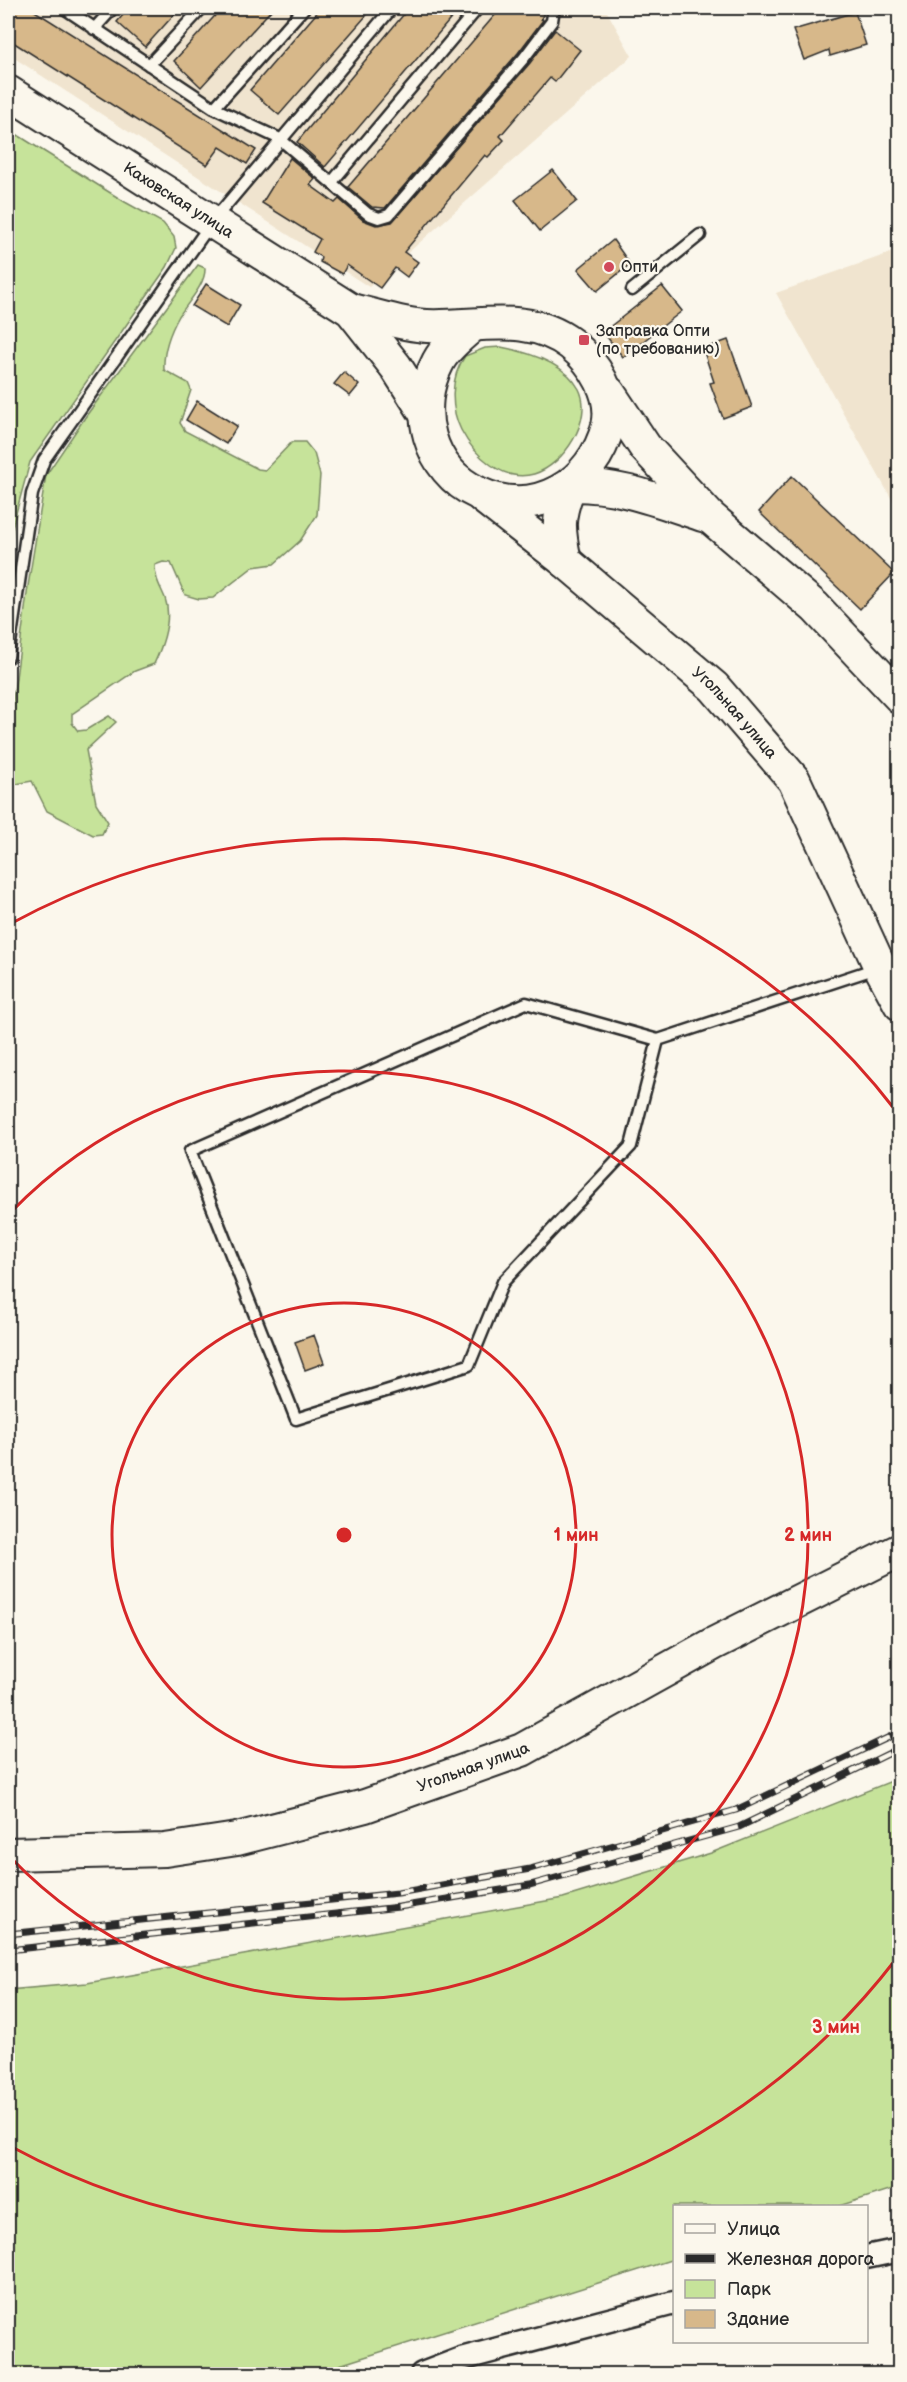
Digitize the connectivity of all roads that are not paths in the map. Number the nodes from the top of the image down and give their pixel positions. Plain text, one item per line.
1 (64, 8) edge
2 (113, 8) edge
3 (202, 8) edge
4 (304, 8) edge
5 (392, 8) edge
6 (478, 8) edge
7 (554, 8) edge
8 (94, 29) junction
9 (149, 65) junction
10 (8, 92) edge
11 (214, 108) junction
12 (280, 139) junction
13 (332, 183) junction
14 (212, 222) junction
15 (700, 235) dead end
16 (632, 290) dead end
17 (351, 310) junction
18 (472, 326) junction
19 (609, 393) junction
20 (424, 411) junction
21 (570, 485) junction
22 (478, 493) junction
23 (710, 517) junction
24 (565, 561) junction
25 (8, 657) edge
26 (900, 696) edge
27 (880, 967) junction
28 (900, 1004) edge
29 (658, 1040) junction
30 (900, 1550) edge
31 (8, 1854) edge
32 (900, 2250) edge
33 (868, 2257) edge
34 (673, 2304) edge
35 (423, 2374) edge

1 - 8 lane
2 - 8 lane
3 - 9 lane
4 - 11 lane
5 - 12 lane
6 - 13 lane
7 - 13 lane
8 - 9 lane
9 - 11 lane
10 - 14 main road, Каховская улица
11 - 12 lane
12 - 13 lane
12 - 14 lane
14 - 17 main road, Каховская улица
14 - 25 lane
15 - 16 lane
17 - 18 main road
17 - 20 main road
18 - 19 main road
18 - 20 main road
19 - 21 main road
19 - 23 main road
20 - 22 main road
21 - 22 main road
21 - 23 main road
21 - 24 main road
22 - 24 main road, Угольная улица
23 - 26 main road
24 - 27 main road, Угольная улица
27 - 28 main road, Угольная улица
27 - 29 lane
29 - 29 lane
30 - 31 main road, Угольная улица
32 - 33 street
34 - 35 street

